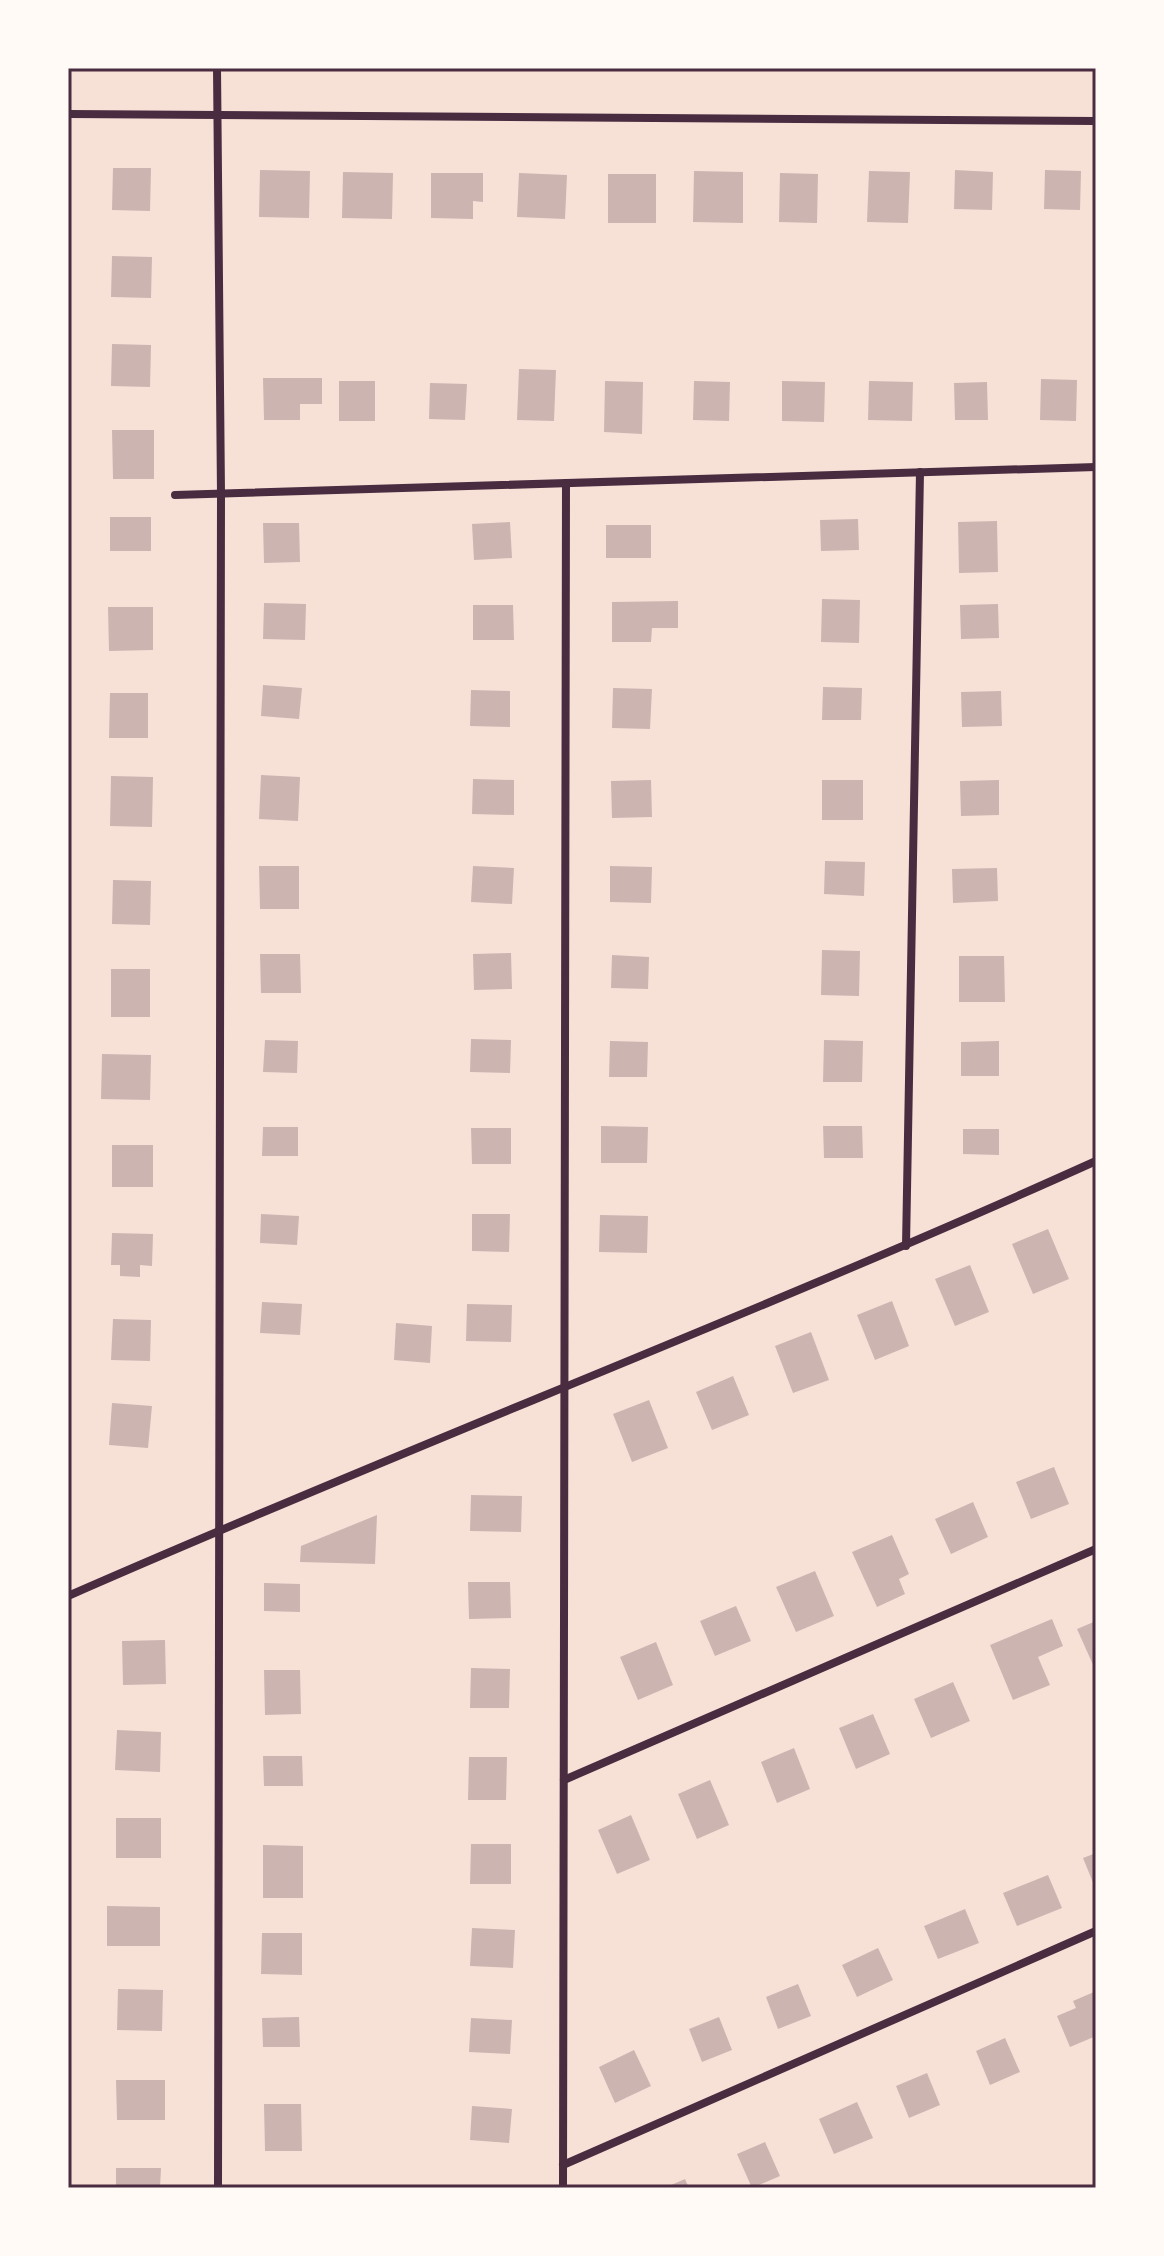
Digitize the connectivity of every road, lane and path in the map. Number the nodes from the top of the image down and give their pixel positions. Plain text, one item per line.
1 (217, 68) edge
2 (68, 114) edge
3 (217, 115) junction
4 (1096, 121) edge
5 (1096, 467) edge
6 (920, 472) junction
7 (566, 483) junction
8 (221, 494) junction
9 (175, 495) dead end
10 (1096, 1161) edge
11 (906, 1246) junction
12 (565, 1387) junction
13 (219, 1530) junction
14 (1096, 1549) edge
15 (68, 1596) edge
16 (564, 1780) junction
17 (1096, 1931) edge
18 (563, 2165) junction
19 (218, 2188) edge
20 (563, 2188) edge

1 - 3 street
2 - 3 street
3 - 4 street
3 - 8 street
5 - 6 street
6 - 7 street
6 - 11 street
7 - 8 street
7 - 12 street
8 - 9 street
8 - 13 street
10 - 11 street
11 - 12 street
12 - 13 street
12 - 16 street
13 - 15 street
13 - 19 street
14 - 16 street
16 - 18 street
17 - 18 street
18 - 20 street

